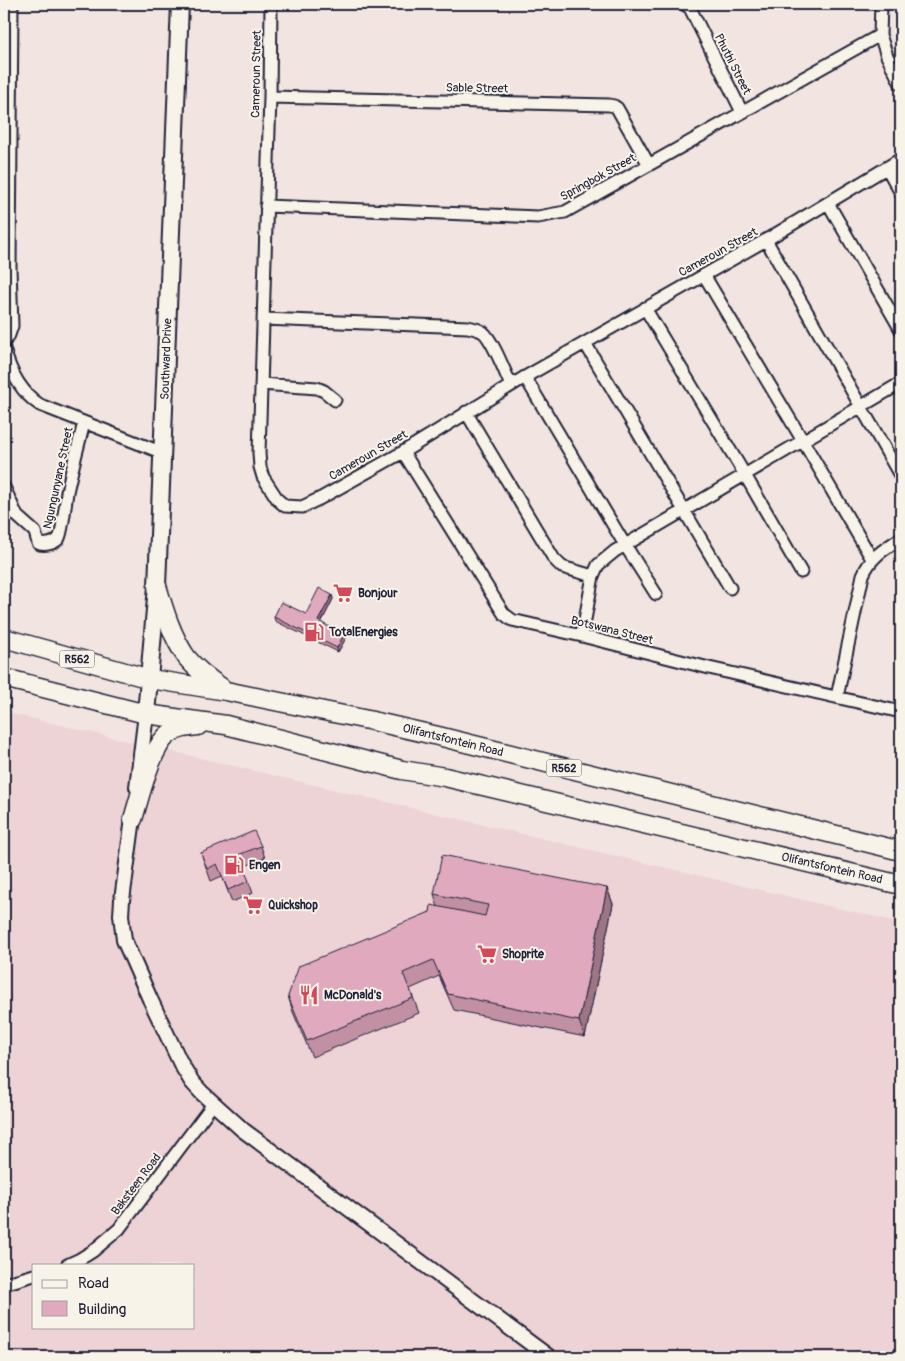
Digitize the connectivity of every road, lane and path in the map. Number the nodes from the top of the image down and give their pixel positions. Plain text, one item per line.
1 (12, 4) edge
2 (180, 4) edge
3 (271, 4) edge
4 (881, 4) edge
5 (690, 5) edge
6 (880, 34) junction
7 (901, 84) edge
8 (270, 97) junction
9 (742, 112) junction
10 (901, 159) edge
11 (649, 164) junction
12 (887, 168) junction
13 (901, 193) edge
14 (828, 203) junction
15 (266, 206) junction
16 (766, 240) junction
17 (7, 268) edge
18 (704, 275) junction
19 (645, 308) junction
20 (263, 319) junction
21 (901, 330) edge
22 (4, 342) edge
23 (584, 343) junction
24 (4, 349) edge
25 (525, 377) junction
26 (901, 383) edge
27 (261, 384) junction
28 (511, 385) junction
29 (335, 400) dead end
30 (861, 406) junction
31 (466, 412) junction
32 (84, 423) junction
33 (803, 441) junction
34 (403, 452) junction
35 (163, 453) junction
36 (745, 475) junction
37 (901, 477) edge
38 (4, 487) edge
39 (683, 510) junction
40 (901, 538) edge
41 (625, 545) junction
42 (872, 559) junction
43 (800, 572) dead end
44 (593, 576) junction
45 (157, 586) junction
46 (730, 588) dead end
47 (656, 594) dead end
48 (582, 636) junction
49 (4, 638) edge
50 (4, 678) edge
51 (150, 679) junction
52 (226, 691) junction
53 (837, 697) junction
54 (901, 712) edge
55 (146, 714) junction
56 (226, 725) junction
57 (133, 819) junction
58 (901, 851) edge
59 (901, 885) edge
60 (212, 1104) junction
61 (69, 1264) edge
62 (32, 1276) edge
63 (4, 1284) edge
64 (549, 1357) edge

1 - 17 street
2 - 35 main road, Southward Drive
3 - 8 street, Cameroun Street
4 - 6 street
5 - 9 street, Phuthi Street
6 - 7 street
6 - 9 street, Springbok Street
8 - 11 street, Sable Street
8 - 15 street, Cameroun Street
9 - 11 street, Springbok Street
10 - 12 street, Cameroun Street
11 - 15 street, Springbok Street
12 - 13 street
12 - 14 street, Cameroun Street
14 - 16 street, Cameroun Street
14 - 21 street
15 - 20 street, Cameroun Street
16 - 18 street, Cameroun Street
16 - 30 street
17 - 22 street
18 - 19 street, Cameroun Street
18 - 33 street
19 - 23 street, Cameroun Street
19 - 36 street
20 - 27 street, Cameroun Street
20 - 28 street
23 - 25 street, Cameroun Street
23 - 39 street
24 - 32 street
25 - 28 street, Cameroun Street
25 - 41 street
26 - 30 street
27 - 29 street
27 - 34 street, Cameroun Street
28 - 31 street, Cameroun Street
30 - 33 street
30 - 37 street
31 - 34 street, Cameroun Street
31 - 44 street
32 - 35 street
32 - 38 street, Ngungunyane Street
33 - 36 street
33 - 42 street
34 - 48 street, Botswana Street
35 - 45 main road, Southward Drive
36 - 39 street
36 - 43 street
39 - 41 street
39 - 46 street
40 - 42 street
41 - 44 street
41 - 47 street
42 - 53 street
44 - 48 street
45 - 51 main road, Southward Drive
45 - 52 main road
48 - 53 street, Botswana Street
49 - 51 main road, Olifantsfontein Road / R562
50 - 55 main road, Olifantsfontein Road
51 - 52 main road, Olifantsfontein Road / R562
51 - 55 main road, Southward Drive
52 - 58 main road, Olifantsfontein Road / R562
53 - 54 street, Botswana Street
55 - 56 main road, Olifantsfontein Road
55 - 57 street
56 - 57 main road
56 - 59 main road, Olifantsfontein Road
57 - 60 street
60 - 61 street, Baksteen Road
60 - 64 street
62 - 63 street

